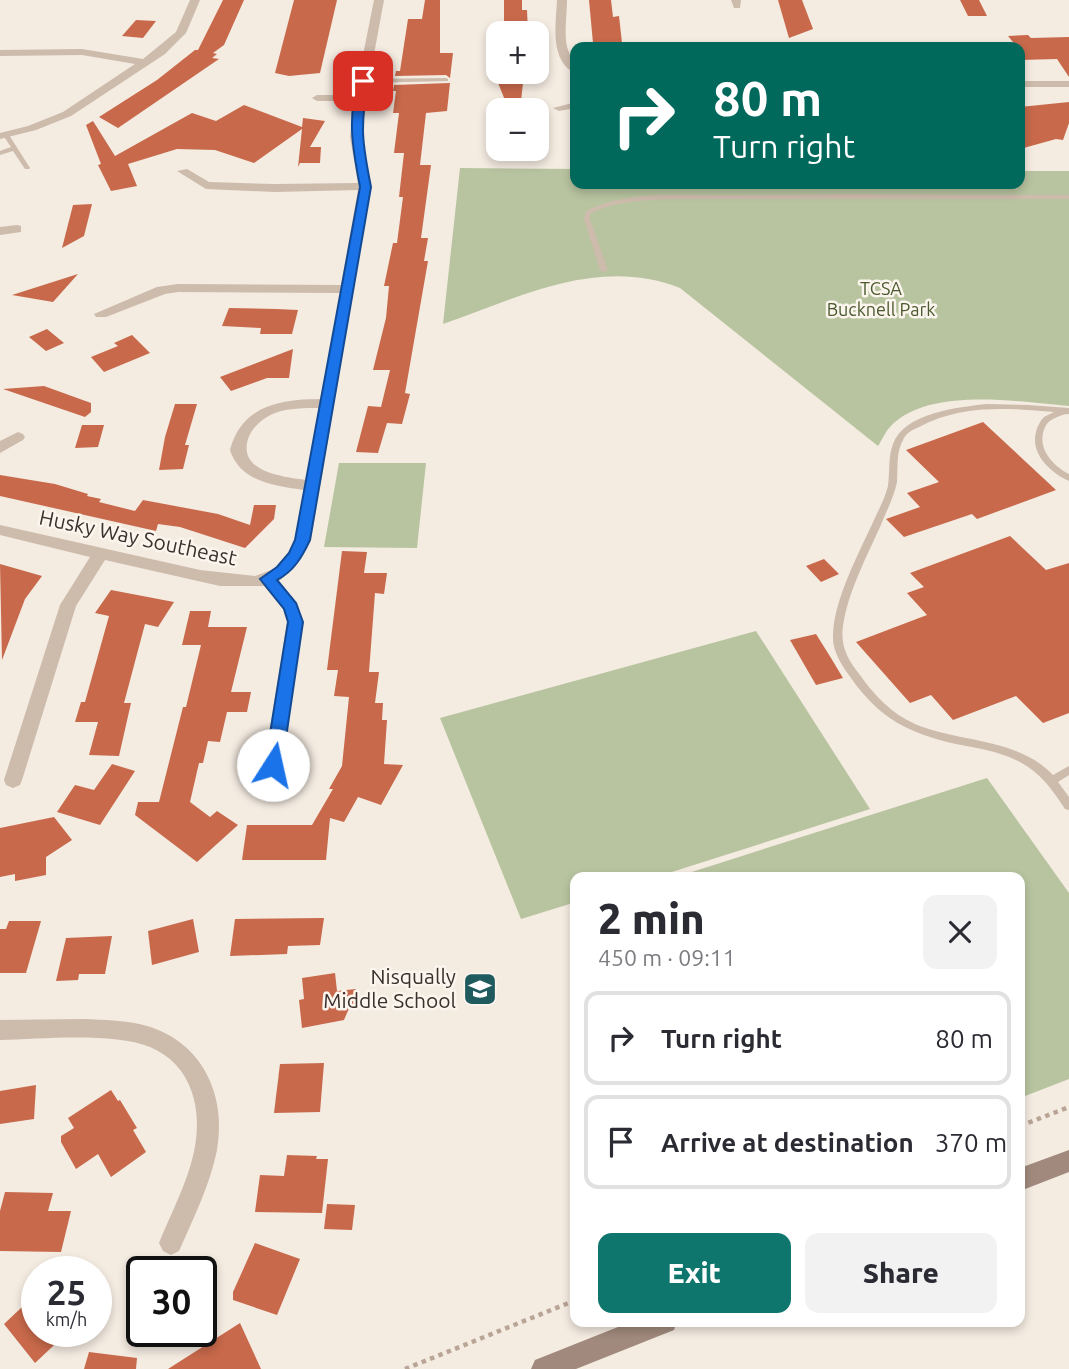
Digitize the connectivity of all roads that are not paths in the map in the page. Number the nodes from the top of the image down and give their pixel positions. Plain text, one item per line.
1 (195, 0) edge
2 (379, 0) edge
3 (562, 0) edge
4 (0, 53) edge
5 (145, 63) junction
6 (570, 66) edge
7 (446, 80) dead end
8 (363, 81) junction
9 (1025, 84) edge
10 (1069, 84) edge
11 (317, 98) dead end
12 (360, 98) junction
13 (570, 106) edge
14 (559, 108) dead end
15 (3, 135) edge
16 (14, 148) junction
17 (0, 153) edge
18 (27, 169) dead end
19 (183, 171) dead end
20 (365, 187) junction
21 (1069, 197) edge
22 (17, 229) dead end
23 (0, 231) edge
24 (604, 270) dead end
25 (347, 289) junction
26 (101, 314) dead end
27 (326, 403) junction
28 (1069, 412) edge
29 (18, 437) dead end
30 (0, 448) edge
31 (1069, 478) edge
32 (312, 486) junction
33 (0, 530) edge
34 (101, 553) junction
35 (268, 579) junction
36 (273, 765) dead end
37 (1069, 770) edge
38 (13, 780) dead end
39 (1052, 781) junction
40 (1069, 806) edge
41 (0, 1030) edge
42 (1069, 1161) edge
43 (1025, 1178) edge
44 (171, 1243) dead end
45 (652, 1327) edge
46 (574, 1363) edge
47 (544, 1369) edge

1 - 5 street
2 - 8 street
3 - 6 street
4 - 5 street
5 - 15 street
7 - 8 lane
8 - 12 street
9 - 10 street
11 - 12 street
12 - 20 street
13 - 14 street
15 - 16 lane
16 - 17 lane
16 - 18 lane
19 - 20 street
20 - 25 street
21 - 24 lane
22 - 23 street
25 - 26 street
25 - 27 street
27 - 32 street
27 - 32 street
28 - 31 lane
28 - 39 lane
29 - 30 street
32 - 35 street
33 - 34 street, Husky Way Southeast
34 - 35 street, Husky Way Southeast
34 - 38 street
35 - 36 street
37 - 39 lane
39 - 40 lane
41 - 44 street
42 - 43 street
45 - 46 street
46 - 47 street

